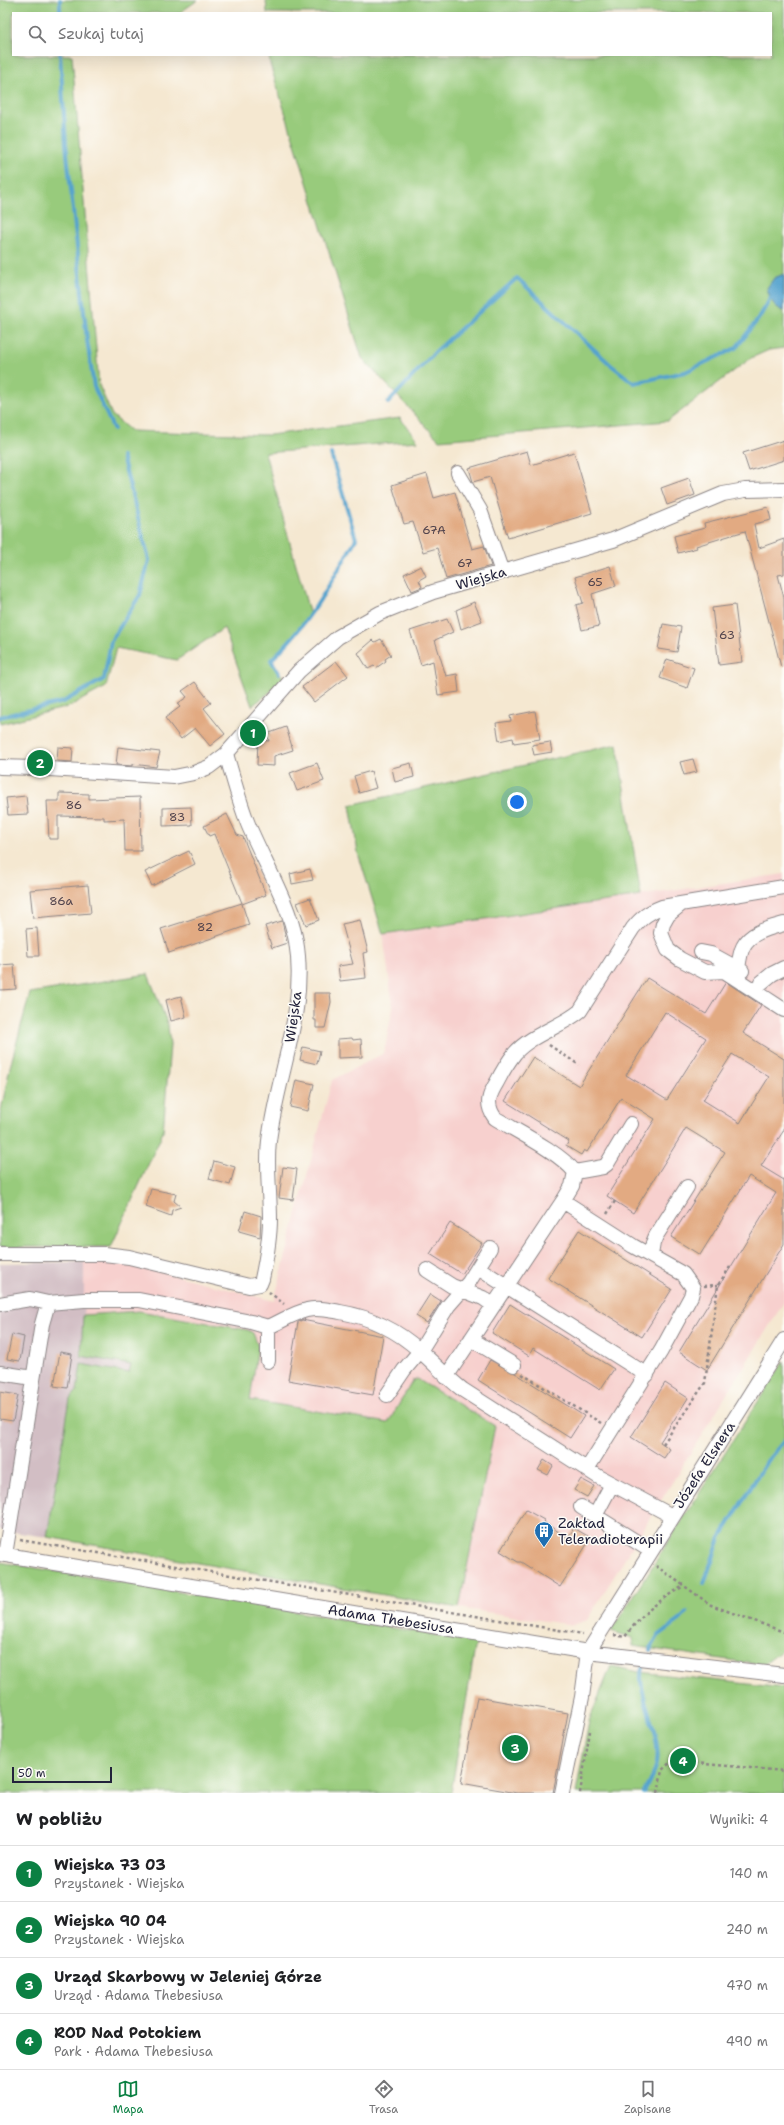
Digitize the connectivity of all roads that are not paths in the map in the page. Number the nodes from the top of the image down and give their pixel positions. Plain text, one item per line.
1 (458, 473) dead end
2 (784, 489) edge
3 (502, 572) junction
4 (226, 754) junction
5 (0, 767) edge
6 (784, 888) edge
7 (682, 904) junction
8 (784, 924) edge
9 (701, 952) dead end
10 (784, 968) edge
11 (738, 969) junction
12 (761, 983) junction
13 (784, 998) edge
14 (784, 1010) edge
15 (631, 1124) dead end
16 (575, 1172) junction
17 (687, 1187) dead end
18 (563, 1202) junction
19 (490, 1248) dead end
20 (0, 1254) edge
21 (651, 1255) junction
22 (478, 1268) junction
23 (427, 1270) dead end
24 (507, 1286) junction
25 (462, 1291) junction
26 (48, 1303) junction
27 (0, 1304) edge
28 (493, 1305) junction
29 (268, 1326) junction
30 (471, 1339) junction
31 (784, 1340) edge
32 (420, 1351) junction
33 (268, 1361) dead end
34 (514, 1365) road end
35 (0, 1373) edge
36 (646, 1375) junction
37 (446, 1377) junction
38 (33, 1378) junction
39 (387, 1395) dead end
40 (587, 1470) junction
41 (612, 1484) junction
42 (581, 1507) dead end
43 (594, 1516) junction
44 (672, 1516) junction
45 (2, 1554) edge
46 (648, 1555) junction
47 (588, 1652) junction
48 (784, 1675) edge
49 (562, 1793) edge

1 - 3 street
2 - 3 street, Wiejska
3 - 4 street, Wiejska
4 - 5 street, Wiejska
4 - 20 street, Wiejska
6 - 7 street
7 - 14 street
7 - 16 street
8 - 11 street
9 - 11 street
10 - 12 street
11 - 12 street
12 - 13 street
15 - 16 street
16 - 18 street
17 - 21 street
18 - 21 street
18 - 24 street
19 - 22 street
21 - 36 street
22 - 24 street
22 - 25 street
23 - 25 street
24 - 28 street
24 - 36 street
25 - 28 street
25 - 32 street
26 - 27 street
26 - 29 street
26 - 38 street
28 - 30 street
29 - 32 street
29 - 33 street
30 - 34 street
30 - 37 street
31 - 44 street, Józefa Elsnera
32 - 37 street
32 - 39 street
35 - 38 street
36 - 40 street
37 - 40 street
38 - 45 street
40 - 41 street
41 - 43 street
41 - 44 street
42 - 43 street
43 - 46 street
44 - 46 street, Józefa Elsnera
45 - 47 street, Adama Thebesiusa
46 - 47 street, Józefa Elsnera
47 - 48 street, Adama Thebesiusa
47 - 49 street

